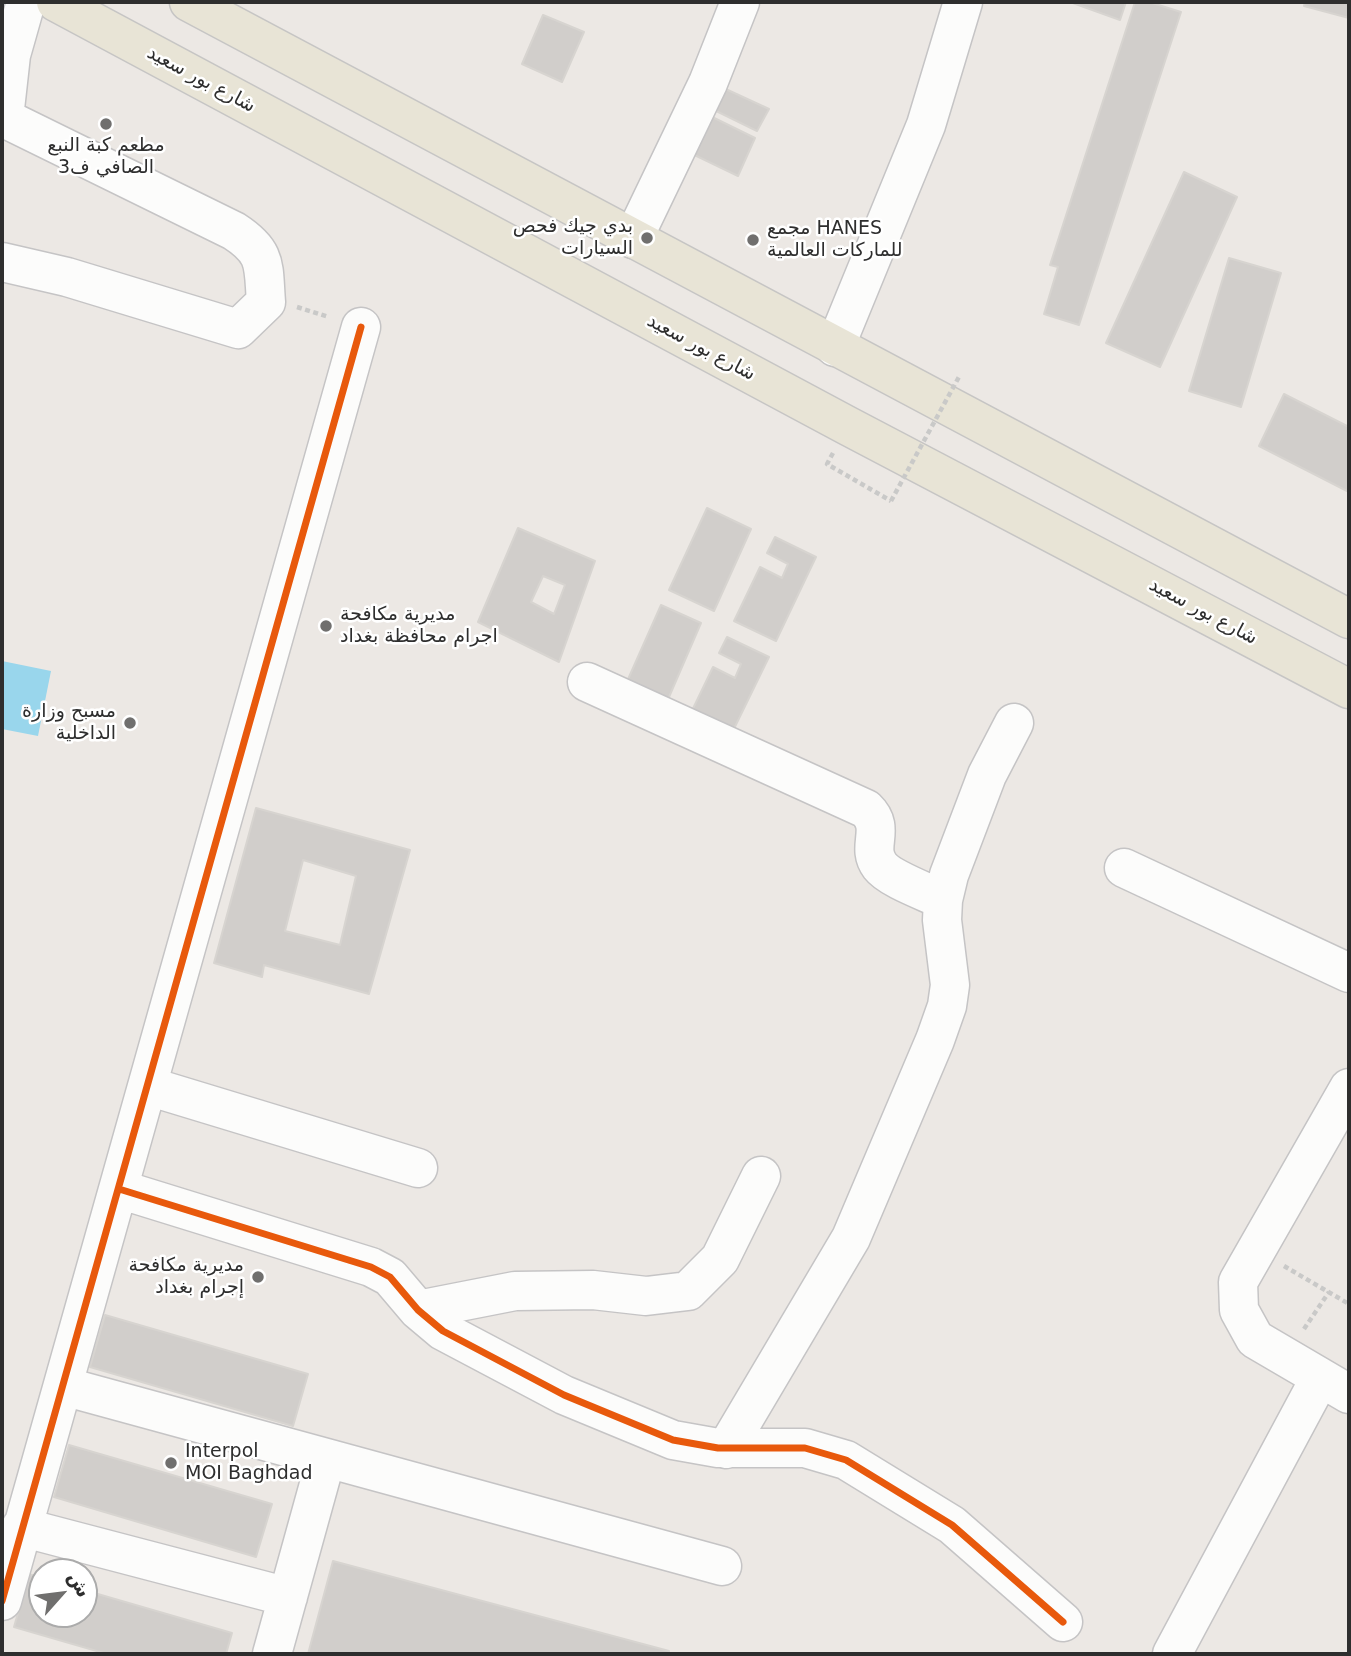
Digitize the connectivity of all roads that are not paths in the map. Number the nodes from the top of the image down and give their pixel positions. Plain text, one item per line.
1 (26, 2) edge
2 (56, 2) edge
3 (189, 2) edge
4 (740, 2) edge
5 (962, 2) edge
6 (3, 118) edge
7 (633, 239) junction
8 (2, 261) edge
9 (362, 327) road end
10 (835, 347) junction
11 (1349, 619) edge
12 (587, 682) dead end
13 (1349, 689) edge
14 (1014, 723) dead end
15 (1124, 868) dead end
16 (943, 900) junction
17 (1349, 973) edge
18 (148, 1086) junction
19 (1349, 1088) edge
20 (418, 1168) dead end
21 (761, 1176) dead end
22 (119, 1189) junction
23 (418, 1310) junction
24 (1335, 1386) edge
25 (63, 1387) junction
26 (726, 1449) junction
27 (326, 1460) junction
28 (21, 1527) junction
29 (722, 1566) dead end
30 (288, 1597) junction
31 (2, 1601) edge
32 (1063, 1622) dead end
33 (271, 1654) edge
34 (1172, 1654) edge

1 - 6 street
2 - 13 main road, شارع بور سعيد
3 - 7 main road
4 - 7 street
5 - 10 street
6 - 8 street
7 - 10 main road
9 - 18 street
10 - 11 main road
12 - 16 street
14 - 16 street
15 - 17 street
16 - 26 street
18 - 20 street
18 - 22 street
19 - 24 street
21 - 23 street
22 - 23 street
22 - 25 street
23 - 26 street
24 - 34 street
25 - 27 street
25 - 28 street
26 - 32 street
27 - 29 street
27 - 30 street
28 - 30 street
28 - 31 street
30 - 33 street

